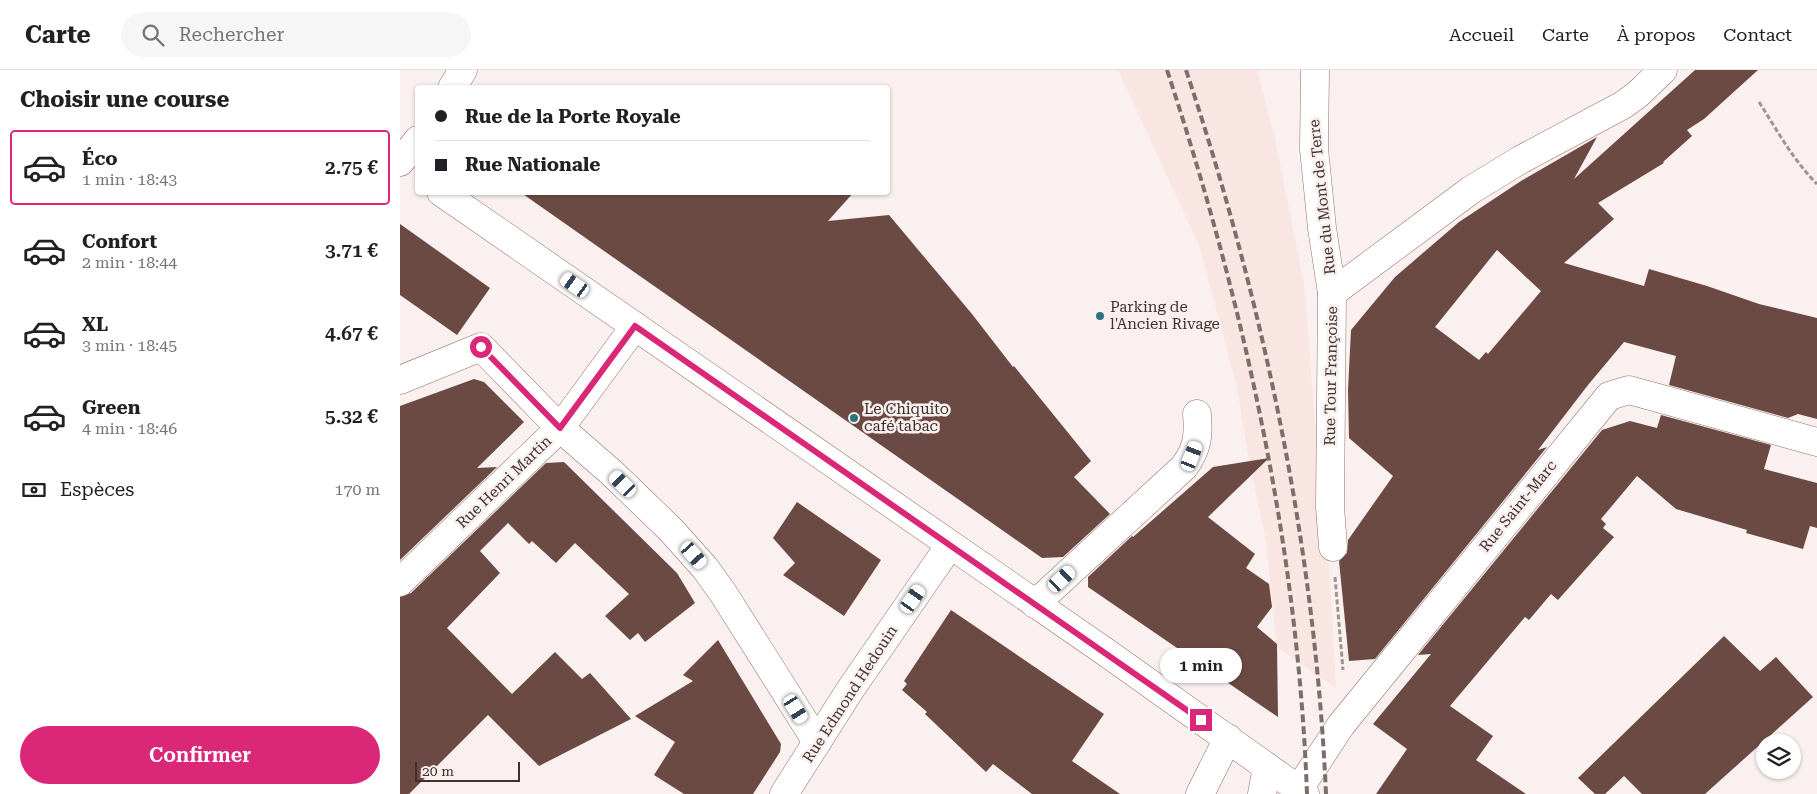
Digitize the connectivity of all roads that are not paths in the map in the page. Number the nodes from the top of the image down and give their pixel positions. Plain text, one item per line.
1 (463, 70) edge
2 (1315, 70) edge
3 (1663, 70) edge
4 (454, 85) edge
5 (415, 144) edge
6 (400, 163) edge
7 (415, 174) edge
8 (445, 195) edge
9 (1332, 293) junction
10 (635, 326) junction
11 (400, 380) edge
12 (1197, 414) dead end
13 (560, 428) junction
14 (1817, 442) edge
15 (950, 545) junction
16 (1333, 547) road end
17 (400, 582) edge
18 (1035, 604) junction
19 (1228, 738) junction
20 (817, 742) junction
21 (1267, 767) junction
22 (1302, 792) edge
23 (784, 794) edge
24 (1200, 794) edge
25 (1262, 794) edge

1 - 4 street
2 - 9 street, Rue du Mont de Terre
3 - 9 street, Rue Tour Françoise
5 - 6 street
6 - 7 street
8 - 10 street
9 - 16 street, Rue Tour Françoise
10 - 13 street, Rue Henri Martin
10 - 15 street
11 - 13 street
12 - 18 street
13 - 17 street, Rue Henri Martin
13 - 20 street
14 - 22 street, Rue Saint-Marc
15 - 18 street
15 - 20 street, Rue Edmond Hedouin
18 - 19 street
19 - 21 street
19 - 24 street
20 - 23 street, Rue Edmond Hedouin
21 - 22 street
21 - 25 street

